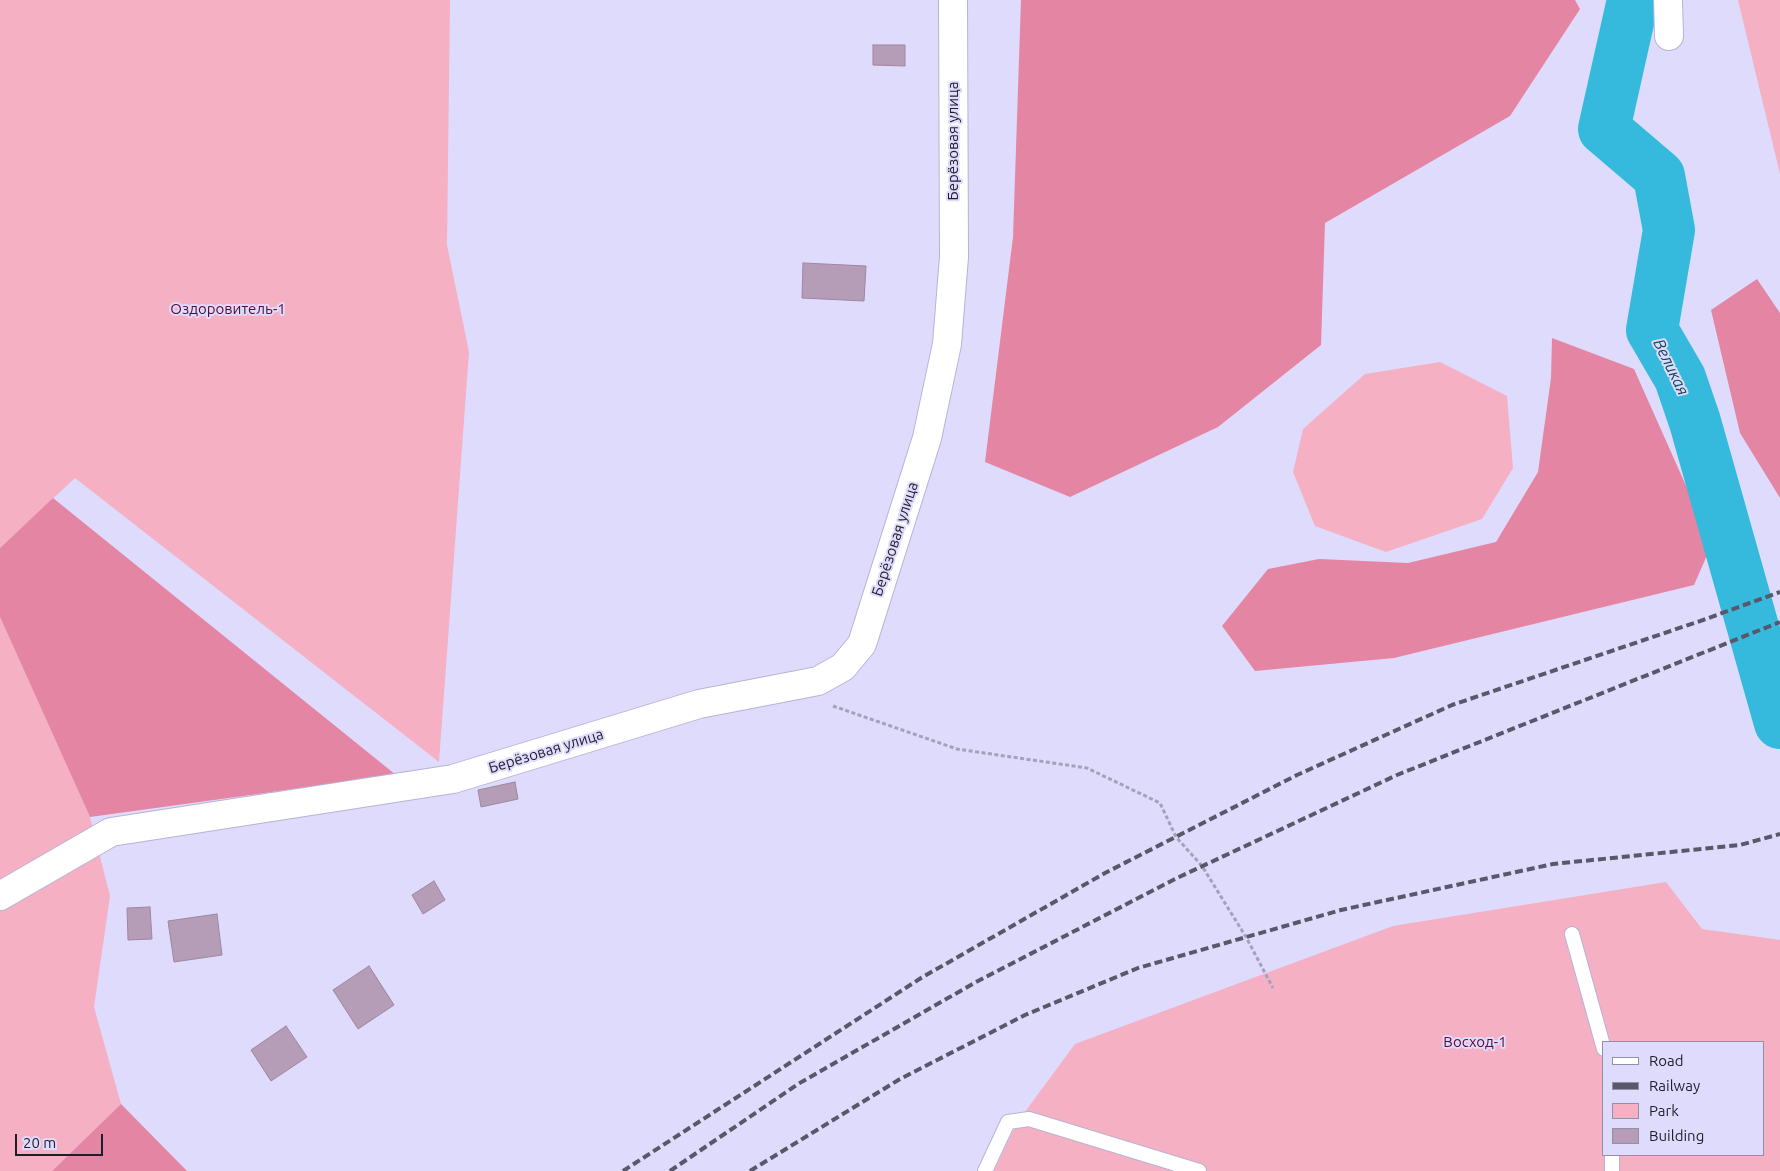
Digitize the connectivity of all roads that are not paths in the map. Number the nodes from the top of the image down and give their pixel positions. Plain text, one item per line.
1 (953, 0) edge
2 (1668, 0) edge
3 (1669, 36) dead end
4 (0, 896) edge
5 (1572, 934) dead end
6 (1602, 1042) edge
7 (1612, 1156) edge
8 (985, 1171) edge
9 (1199, 1171) edge
10 (1612, 1171) edge

1 - 4 street, Берёзовая улица
2 - 3 street
5 - 6 lane
7 - 10 lane
8 - 9 lane

